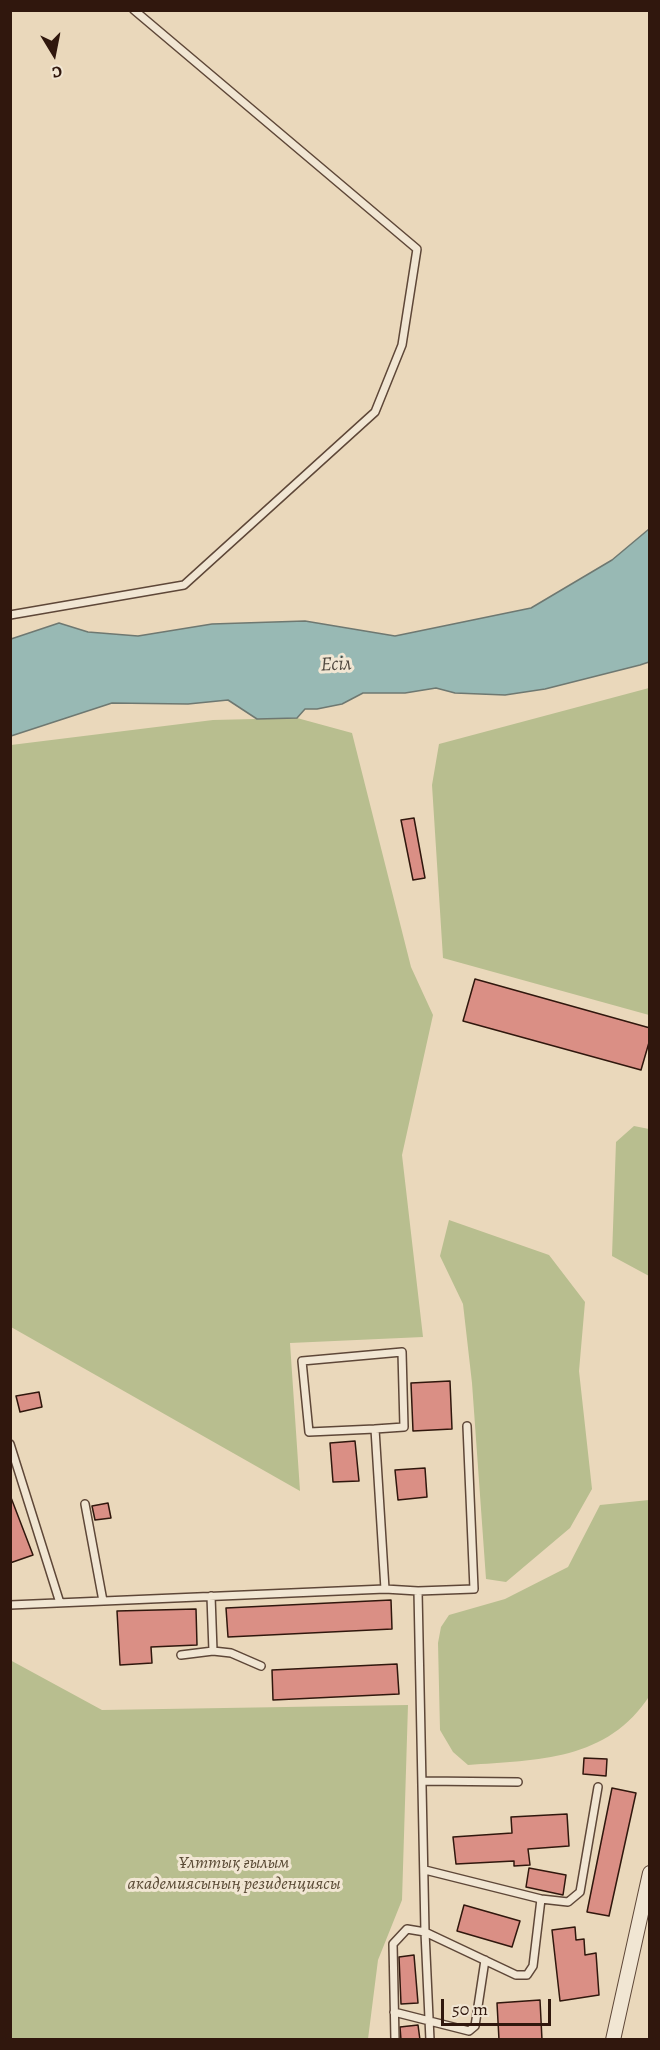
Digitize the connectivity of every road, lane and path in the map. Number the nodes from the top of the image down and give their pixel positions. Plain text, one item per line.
1 (134, 10) edge
2 (10, 615) edge
3 (467, 1426) dead end
4 (375, 1429) junction
5 (10, 1444) edge
6 (84, 1504) dead end
7 (385, 1589) junction
8 (418, 1592) junction
9 (211, 1596) junction
10 (103, 1601) junction
11 (60, 1603) junction
12 (10, 1605) edge
13 (213, 1651) junction
14 (181, 1654) dead end
15 (261, 1666) dead end
16 (423, 1781) junction
17 (518, 1782) dead end
18 (598, 1787) dead end
19 (425, 1870) junction
20 (650, 1874) edge
21 (541, 1899) junction
22 (425, 1932) junction
23 (485, 1960) junction
24 (394, 2012) junction
25 (429, 2019) junction
26 (395, 2040) edge
27 (430, 2040) edge
28 (613, 2040) edge

1 - 2 lane
3 - 8 lane
4 - 4 lane
4 - 7 lane
5 - 11 lane
6 - 10 lane
7 - 8 lane
7 - 9 lane
8 - 16 lane
9 - 10 lane
9 - 13 lane
10 - 11 lane
11 - 12 lane
13 - 14 lane
13 - 15 lane
16 - 17 lane
16 - 19 lane
18 - 21 lane
19 - 21 lane
19 - 22 lane
20 - 28 street
21 - 23 lane
22 - 23 lane
22 - 24 lane
22 - 25 lane
23 - 25 lane
24 - 25 lane
24 - 26 lane
25 - 27 lane

